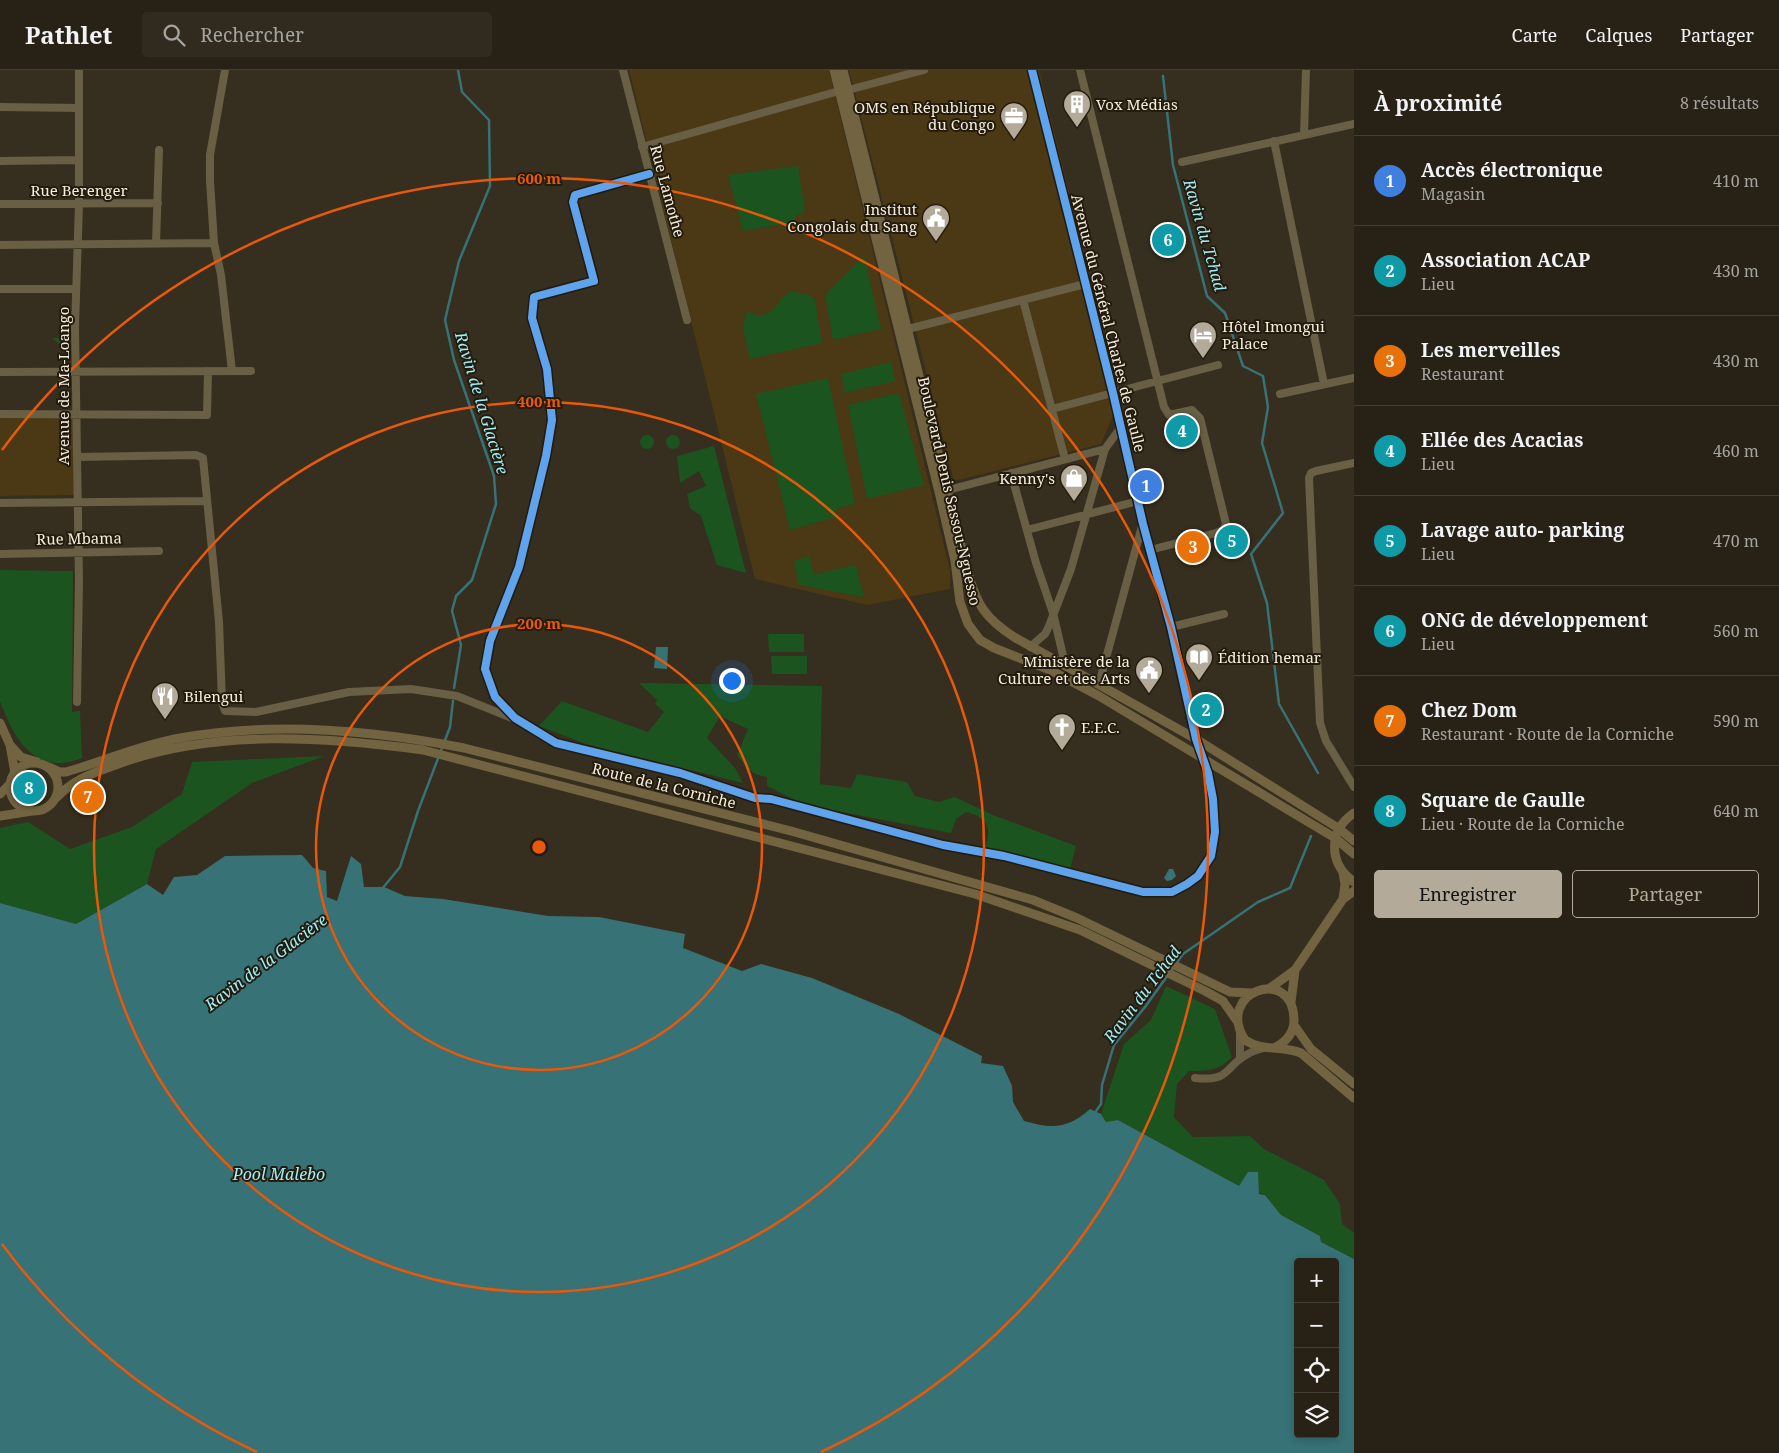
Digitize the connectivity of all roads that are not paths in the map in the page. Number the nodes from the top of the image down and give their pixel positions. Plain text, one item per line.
1 (79, 70) edge
2 (225, 70) edge
3 (623, 70) edge
4 (834, 70) edge
5 (843, 70) edge
6 (924, 70) edge
7 (1032, 70) edge
8 (1080, 70) edge
9 (1306, 70) edge
10 (844, 90) junction
11 (0, 107) edge
12 (79, 108) junction
13 (1354, 124) edge
14 (1304, 135) junction
15 (1274, 141) junction
16 (642, 147) junction
17 (159, 150) dead end
18 (78, 160) junction
19 (0, 161) edge
20 (1182, 162) dead end
21 (650, 174) junction
22 (158, 203) junction
23 (0, 204) edge
24 (79, 204) junction
25 (214, 243) junction
26 (77, 244) junction
27 (156, 244) junction
28 (0, 245) edge
29 (1085, 284) junction
30 (0, 289) edge
31 (76, 289) junction
32 (1023, 300) junction
33 (687, 320) dead end
34 (904, 330) junction
35 (1218, 364) dead end
36 (76, 371) junction
37 (208, 371) junction
38 (232, 371) junction
39 (251, 371) dead end
40 (0, 372) edge
41 (1354, 378) edge
42 (1157, 382) junction
43 (1324, 384) junction
44 (1113, 394) junction
45 (1280, 394) dead end
46 (1052, 409) junction
47 (0, 414) edge
48 (76, 414) junction
49 (1121, 427) junction
50 (1105, 450) junction
51 (77, 457) junction
52 (1065, 459) junction
53 (1354, 463) edge
54 (1011, 473) junction
55 (948, 490) junction
56 (78, 501) junction
57 (206, 501) junction
58 (1138, 501) junction
59 (0, 504) edge
60 (1084, 515) junction
61 (1143, 524) junction
62 (1027, 530) junction
63 (1150, 550) junction
64 (79, 551) junction
65 (159, 551) dead end
66 (0, 554) edge
67 (1053, 613) junction
68 (1224, 614) dead end
69 (1171, 627) junction
70 (1030, 646) junction
71 (1065, 664) junction
72 (1099, 684) junction
73 (77, 702) dead end
74 (515, 718) junction
75 (0, 723) edge
76 (244, 735) junction
77 (1196, 739) junction
78 (10, 745) junction
79 (1201, 757) junction
80 (45, 765) junction
81 (14, 773) junction
82 (10, 784) junction
83 (1354, 787) edge
84 (0, 794) edge
85 (55, 799) junction
86 (33, 811) junction
87 (1354, 813) edge
88 (0, 816) edge
89 (1338, 828) junction
90 (1335, 838) junction
91 (1354, 841) edge
92 (1354, 854) edge
93 (1343, 873) junction
94 (1354, 882) edge
95 (1354, 891) edge
96 (1343, 899) junction
97 (1294, 970) junction
98 (1270, 988) junction
99 (1252, 993) junction
100 (1291, 1002) junction
101 (1237, 1021) junction
102 (1294, 1025) junction
103 (1240, 1032) junction
104 (1276, 1047) junction
105 (1264, 1048) junction
106 (1240, 1059) junction
107 (1195, 1078) dead end
108 (1354, 1084) edge
109 (1354, 1098) edge

1 - 12 street, Avenue de Ma-Loango
2 - 25 street
3 - 16 street, Rue Lamothe
4 - 10 main road, Boulevard Denis Sassou-Nguesso
5 - 10 main road, Boulevard Denis Sassou-Nguesso
6 - 10 street
7 - 29 street, Avenue du Général Charles de Gaulle
8 - 42 street
9 - 14 street
10 - 16 street
10 - 34 main road, Boulevard Denis Sassou-Nguesso
11 - 12 street
12 - 18 street, Avenue de Ma-Loango
13 - 14 street
14 - 15 street
15 - 20 street
15 - 43 street
16 - 21 street, Rue Lamothe
17 - 22 street
18 - 19 street
18 - 24 street, Avenue de Ma-Loango
21 - 33 street, Rue Lamothe
21 - 74 street
22 - 24 street, Rue Berenger
22 - 27 street
23 - 24 street, Rue Berenger
24 - 26 street, Avenue de Ma-Loango
25 - 27 street
25 - 38 street
26 - 27 street
26 - 28 street
26 - 31 street, Avenue de Ma-Loango
29 - 32 street
29 - 44 street, Avenue du Général Charles de Gaulle
30 - 31 street
31 - 36 street, Avenue de Ma-Loango
32 - 34 street
32 - 46 street
34 - 55 main road, Boulevard Denis Sassou-Nguesso
34 - 79 main road, Boulevard Denis Sassou-Nguesso
35 - 42 street
36 - 37 street
36 - 40 street
36 - 48 street, Avenue de Ma-Loango
37 - 38 street
37 - 48 street
38 - 39 street
41 - 43 street
42 - 44 street
42 - 63 street
43 - 45 street
44 - 46 street
44 - 49 street, Avenue du Général Charles de Gaulle
46 - 52 street
47 - 48 street
48 - 51 street, Avenue de Ma-Loango
49 - 50 street
49 - 58 street, Avenue du Général Charles de Gaulle
50 - 52 street
50 - 60 street
51 - 56 street, Avenue de Ma-Loango
51 - 57 street
52 - 54 street
53 - 83 street
54 - 55 street
54 - 62 street
55 - 70 main road, Boulevard Denis Sassou-Nguesso
56 - 57 street
56 - 59 street
56 - 64 street, Avenue de Ma-Loango
57 - 74 street
58 - 60 street
58 - 61 street, Avenue du Général Charles de Gaulle
60 - 62 street
60 - 67 street
61 - 63 street, Avenue du Général Charles de Gaulle
61 - 72 street
62 - 67 street
63 - 69 street, Avenue du Général Charles de Gaulle
64 - 65 street, Rue Mbama
64 - 66 street, Rue Mbama
64 - 73 street, Avenue de Ma-Loango
67 - 70 street
67 - 71 street
68 - 69 street
69 - 77 street, Avenue du Général Charles de Gaulle
70 - 71 main road, Boulevard Denis Sassou-Nguesso
71 - 72 main road, Boulevard Denis Sassou-Nguesso
72 - 77 main road, Boulevard Denis Sassou-Nguesso
74 - 79 street, Avenue du Général Charles de Gaulle
75 - 78 main road
76 - 80 main road, Route de la Corniche
76 - 85 main road, Route de la Corniche
76 - 99 main road, Route de la Corniche
76 - 101 main road, Route de la Corniche
77 - 79 street, Avenue du Général Charles de Gaulle
77 - 89 main road, Boulevard Denis Sassou-Nguesso
78 - 80 main road
78 - 81 main road
79 - 90 main road, Boulevard Denis Sassou-Nguesso
80 - 81 main road, Route de la Corniche
80 - 85 main road
81 - 82 main road
82 - 84 main road
82 - 86 main road
85 - 86 main road, Route de la Corniche
86 - 88 main road, Route de la Corniche
87 - 89 main road
89 - 90 main road
89 - 91 main road, Boulevard Denis Sassou-Nguesso
90 - 92 main road, Boulevard Denis Sassou-Nguesso
90 - 93 main road
93 - 94 main road
93 - 96 main road
95 - 96 main road
96 - 97 main road
97 - 98 main road
97 - 100 main road
98 - 99 main road
98 - 100 main road
99 - 101 main road
100 - 102 main road
101 - 103 main road
102 - 104 main road
102 - 108 main road
103 - 105 main road
103 - 106 street
104 - 105 main road
104 - 109 main road
105 - 106 street
106 - 107 street

